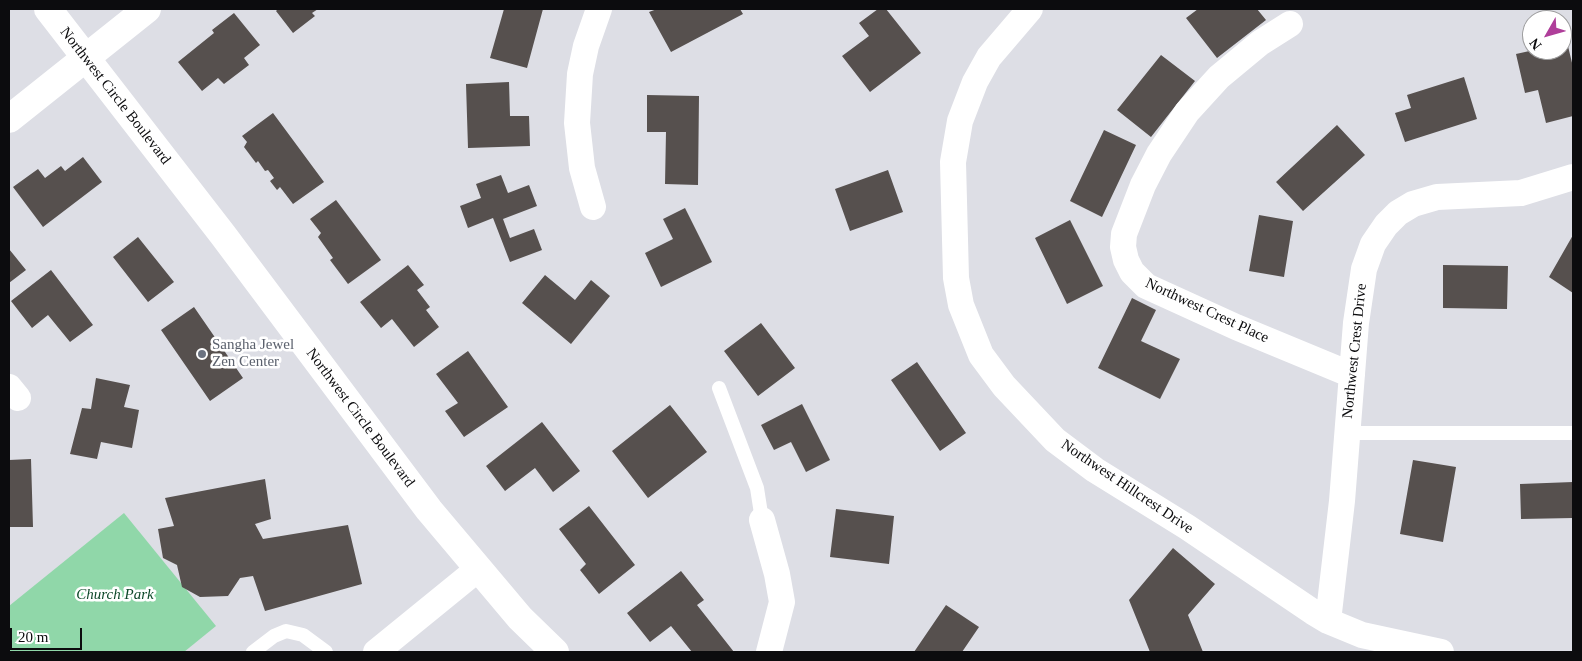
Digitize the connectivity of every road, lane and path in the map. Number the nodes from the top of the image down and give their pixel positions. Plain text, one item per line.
1 (48, 9) edge
2 (147, 9) edge
3 (599, 9) edge
4 (1030, 9) edge
5 (1290, 24) dead end
6 (86, 57) junction
7 (9, 119) edge
8 (1573, 177) edge
9 (593, 207) dead end
10 (1352, 375) junction
11 (719, 388) dead end
12 (1348, 433) junction
13 (1573, 433) edge
14 (762, 520) joint
15 (478, 570) junction
16 (1328, 621) junction
17 (253, 652) edge
18 (326, 652) edge
19 (376, 652) edge
20 (555, 652) edge
21 (769, 652) edge
22 (1442, 652) edge

1 - 6 main road, Northwest Circle Boulevard
2 - 6 main road
3 - 9 street
4 - 16 street, Northwest Hillcrest Drive
5 - 10 street, Northwest Crest Place
6 - 7 main road
6 - 15 main road, Northwest Circle Boulevard
8 - 10 street, Northwest Crest Drive
10 - 12 street, Northwest Crest Drive
11 - 14 lane
12 - 13 lane
12 - 16 street, Northwest Crest Drive
14 - 21 street
15 - 19 street
15 - 20 main road, Northwest Circle Boulevard
16 - 22 street, Northwest Hillcrest Drive
17 - 18 lane

